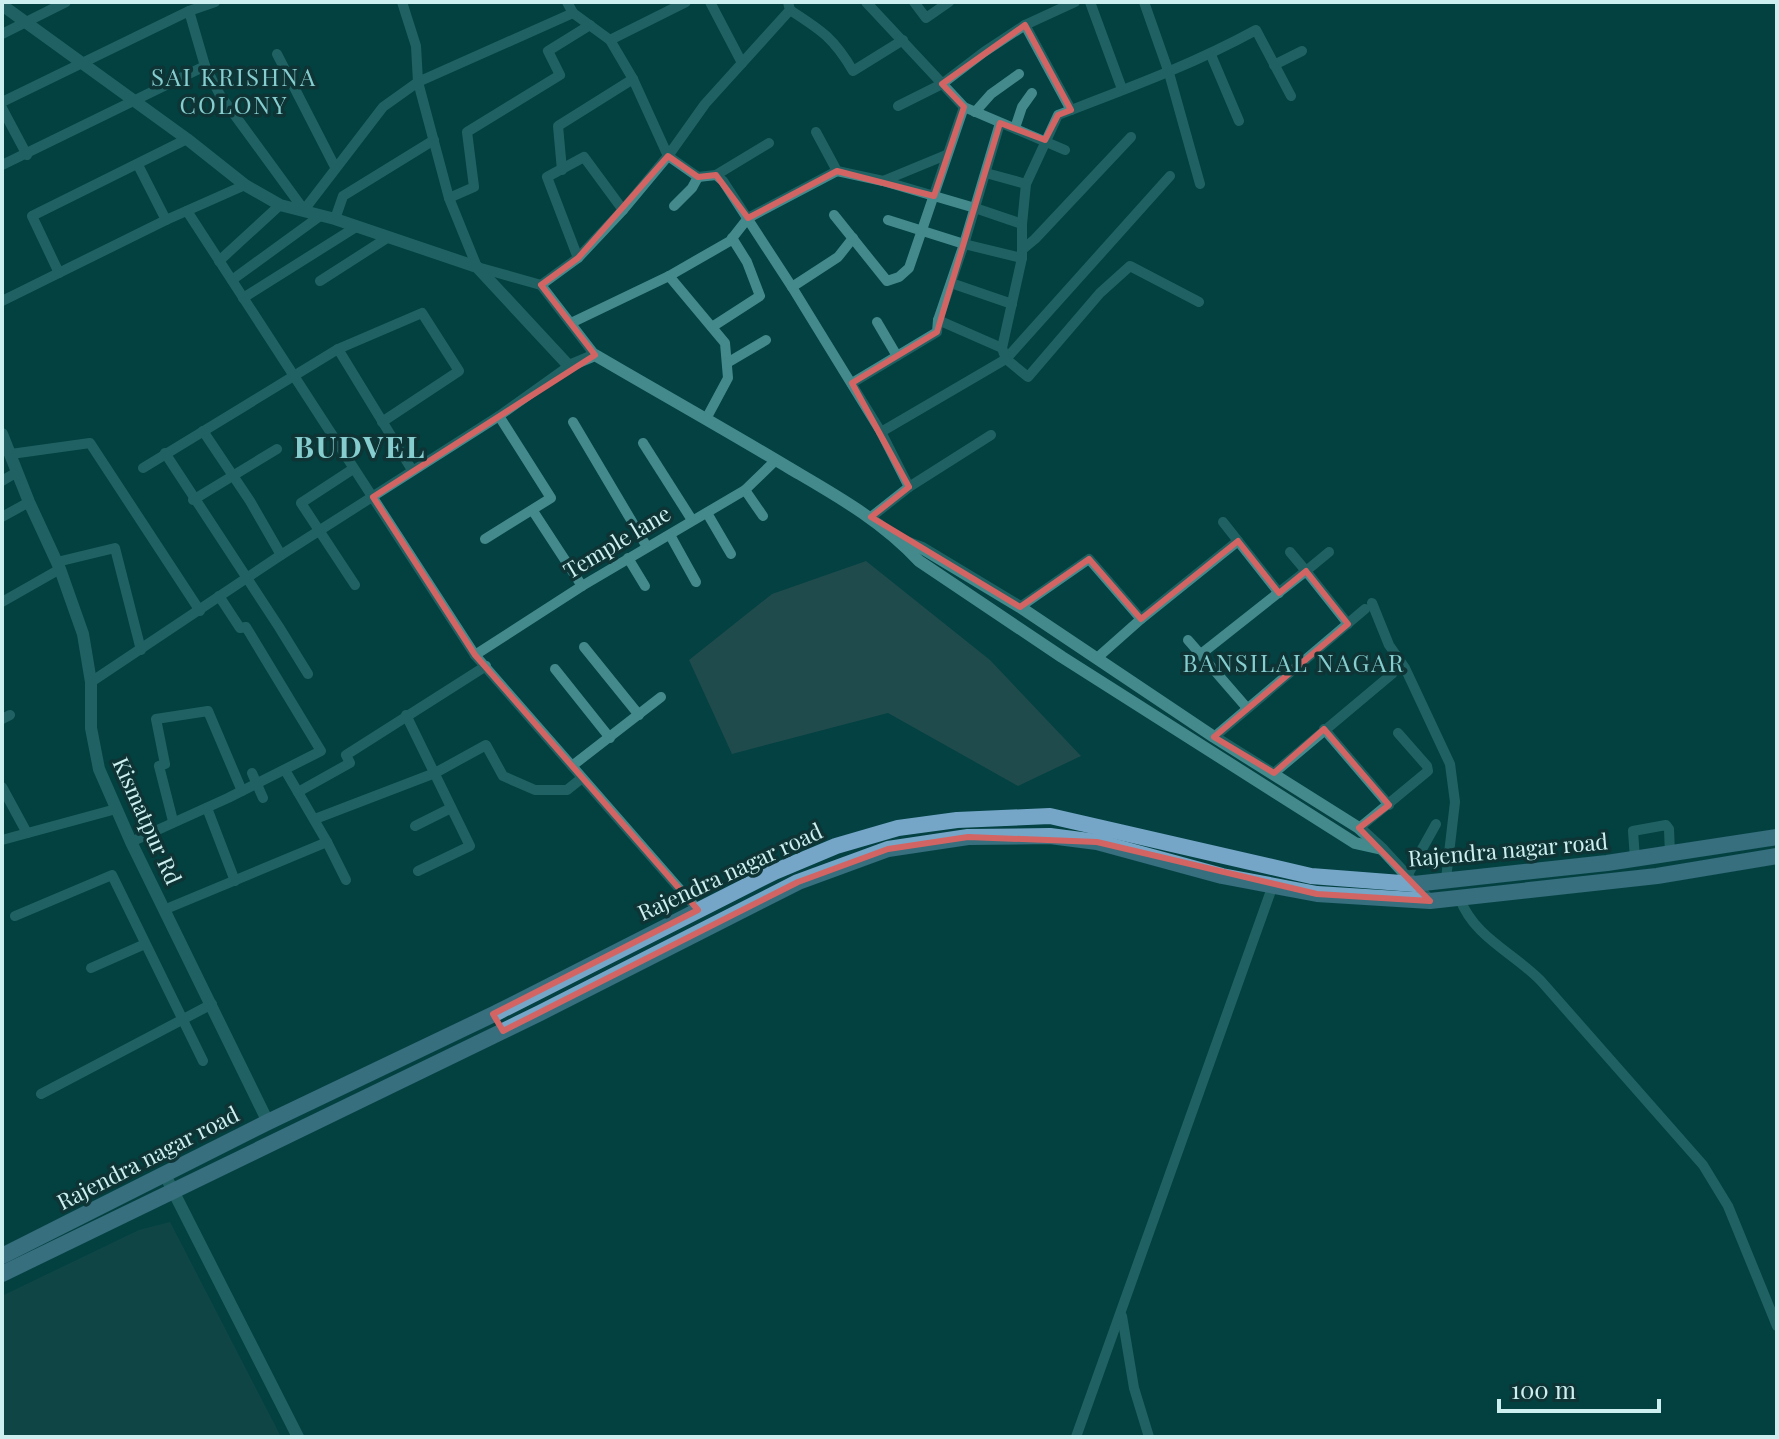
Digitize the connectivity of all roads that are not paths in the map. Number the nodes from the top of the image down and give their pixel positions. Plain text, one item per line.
1 (66, 2) edge
2 (215, 2) edge
3 (402, 2) edge
4 (567, 2) edge
5 (686, 2) edge
6 (710, 2) edge
7 (914, 2) edge
8 (949, 2) edge
9 (1075, 2) edge
10 (1090, 2) edge
11 (1144, 2) edge
12 (868, 3) edge
13 (2, 5) edge
14 (789, 6) edge
15 (189, 11) junction
16 (573, 13) junction
17 (25, 23) junction
18 (590, 25) junction
19 (1025, 25) junction
20 (2, 34) edge
21 (610, 40) junction
22 (903, 40) junction
23 (1302, 51) dead end
24 (277, 54) dead end
25 (1211, 55) junction
26 (85, 63) junction
27 (742, 63) junction
28 (1274, 65) junction
29 (205, 66) junction
30 (1169, 73) junction
31 (1019, 74) dead end
32 (633, 79) junction
33 (418, 82) junction
34 (942, 84) junction
35 (1122, 89) junction
36 (1032, 93) dead end
37 (1291, 96) dead end
38 (136, 101) junction
39 (2, 105) edge
40 (898, 106) dead end
41 (964, 107) junction
42 (1071, 110) junction
43 (975, 112) junction
44 (1239, 121) dead end
45 (1000, 123) junction
46 (1015, 128) junction
47 (816, 132) dead end
48 (1131, 137) dead end
49 (187, 139) junction
50 (434, 140) junction
51 (1045, 140) junction
52 (769, 143) dead end
53 (1065, 150) dead end
54 (27, 155) junction
55 (946, 155) junction
56 (668, 156) junction
57 (2, 165) edge
58 (138, 165) junction
59 (335, 167) junction
60 (562, 170) junction
61 (837, 171) junction
62 (986, 173) junction
63 (716, 175) junction
64 (1170, 176) dead end
65 (698, 177) junction
66 (883, 181) junction
67 (1026, 184) junction
68 (1200, 184) dead end
69 (245, 185) junction
70 (934, 196) junction
71 (449, 198) junction
72 (280, 205) junction
73 (674, 206) dead end
74 (975, 208) junction
75 (304, 210) junction
76 (623, 210) junction
77 (187, 211) junction
78 (834, 215) dead end
79 (320, 216) junction
80 (748, 218) junction
81 (335, 219) junction
82 (166, 220) junction
83 (888, 220) dead end
84 (1022, 224) junction
85 (356, 227) junction
86 (923, 230) junction
87 (387, 238) junction
88 (732, 238) junction
89 (853, 238) junction
90 (964, 244) junction
91 (1022, 254) junction
92 (578, 258) junction
93 (219, 261) junction
94 (477, 267) junction
95 (59, 273) junction
96 (669, 276) junction
97 (232, 280) junction
98 (320, 281) dead end
99 (951, 283) junction
100 (541, 285) junction
101 (792, 287) junction
102 (243, 298) junction
103 (2, 301) edge
104 (1199, 302) dead end
105 (1012, 304) junction
106 (938, 320) junction
107 (877, 322) dead end
108 (571, 323) junction
109 (712, 327) junction
110 (766, 340) dead end
111 (338, 349) junction
112 (1004, 353) junction
113 (595, 355) junction
114 (897, 356) junction
115 (727, 363) junction
116 (569, 366) junction
117 (292, 376) junction
118 (852, 383) junction
119 (499, 416) junction
120 (706, 419) junction
121 (382, 422) junction
122 (573, 422) dead end
123 (203, 431) junction
124 (881, 432) junction
125 (2, 434) edge
126 (991, 435) dead end
127 (643, 443) dead end
128 (277, 449) dead end
129 (165, 453) junction
130 (11, 454) junction
131 (776, 460) junction
132 (143, 468) dead end
133 (353, 469) junction
134 (412, 470) junction
135 (17, 472) junction
136 (233, 475) junction
137 (2, 481) edge
138 (909, 487) junction
139 (745, 490) junction
140 (373, 497) junction
141 (193, 500) junction
142 (29, 502) junction
143 (533, 511) junction
144 (707, 513) junction
145 (763, 516) dead end
146 (2, 517) edge
147 (871, 517) junction
148 (692, 520) junction
149 (1223, 522) dead end
150 (319, 531) junction
151 (670, 535) junction
152 (485, 539) dead end
153 (900, 540) junction
154 (1238, 541) junction
155 (647, 547) junction
156 (1290, 552) dead end
157 (1329, 552) dead end
158 (731, 554) dead end
159 (281, 555) junction
160 (628, 558) junction
161 (58, 566) junction
162 (1306, 571) junction
163 (246, 578) junction
164 (696, 582) dead end
165 (355, 585) dead end
166 (582, 586) junction
167 (645, 586) dead end
168 (1279, 593) junction
169 (219, 596) junction
170 (2, 602) edge
171 (1020, 607) junction
172 (200, 611) junction
173 (1141, 619) junction
174 (1348, 624) junction
175 (1188, 640) dead end
176 (584, 647) dead end
177 (141, 650) junction
178 (1201, 654) junction
179 (475, 655) junction
180 (1097, 658) junction
181 (486, 666) junction
182 (555, 669) dead end
183 (308, 674) dead end
184 (1392, 674) dead end
185 (91, 682) junction
186 (661, 697) dead end
187 (1247, 708) junction
188 (406, 715) junction
189 (639, 715) junction
190 (1324, 729) junction
191 (1398, 733) dead end
192 (1214, 737) junction
193 (610, 738) junction
194 (572, 766) junction
195 (285, 770) junction
196 (435, 773) junction
197 (1274, 773) junction
198 (582, 778) junction
199 (255, 779) junction
200 (2, 787) edge
201 (242, 791) junction
202 (298, 792) junction
203 (263, 798) dead end
204 (1389, 805) junction
205 (207, 808) junction
206 (451, 808) junction
207 (116, 809) junction
208 (315, 819) junction
209 (173, 821) junction
210 (1436, 824) dead end
211 (415, 826) dead end
212 (1359, 828) junction
213 (27, 833) junction
214 (1777, 837) edge
215 (2, 840) edge
216 (131, 842) junction
217 (327, 842) junction
218 (1382, 849) junction
219 (1670, 854) junction
220 (1777, 856) edge
221 (1635, 859) junction
222 (418, 871) dead end
223 (1446, 879) junction
224 (346, 880) dead end
225 (1411, 880) junction
226 (235, 881) junction
227 (1273, 885) junction
228 (1460, 899) junction
229 (1430, 901) junction
230 (166, 909) junction
231 (698, 910) junction
232 (15, 916) dead end
233 (145, 944) junction
234 (91, 968) dead end
235 (212, 1004) junction
236 (493, 1014) junction
237 (183, 1019) junction
238 (503, 1031) junction
239 (203, 1061) dead end
240 (41, 1094) dead end
241 (268, 1122) junction
242 (165, 1175) junction
243 (173, 1192) junction
244 (2, 1256) edge
245 (2, 1274) edge
246 (1122, 1314) junction
247 (1777, 1326) edge
248 (298, 1437) edge
249 (1076, 1437) edge
250 (1149, 1437) edge

1 - 17 street
2 - 15 street
3 - 33 street
4 - 16 street
5 - 21 street
6 - 27 street
7 - 8 street
9 - 19 street
10 - 35 street
11 - 30 street
12 - 22 street
13 - 17 street
14 - 22 street
14 - 27 street
15 - 26 street
15 - 29 street
16 - 18 street
16 - 33 street
17 - 20 street
17 - 26 street
18 - 21 street
18 - 71 street
19 - 34 street
19 - 42 street
21 - 32 street
22 - 34 street
23 - 28 street
24 - 59 street
25 - 28 street
25 - 30 street
25 - 44 street
26 - 38 street
26 - 39 street
27 - 56 street
28 - 37 street
29 - 38 street
29 - 75 street
30 - 35 street
30 - 68 street
31 - 43 street
32 - 56 street
32 - 60 street
33 - 50 street
33 - 59 street
34 - 40 street
34 - 41 street
35 - 42 street
36 - 46 street
38 - 49 street
38 - 54 street
39 - 54 street
41 - 43 street
41 - 55 street
42 - 51 street
43 - 45 street
45 - 46 street
45 - 62 street
46 - 51 street
47 - 61 street
48 - 91 street
49 - 58 street
49 - 69 street
50 - 71 street
50 - 81 street
51 - 53 street
51 - 67 street
52 - 63 street
54 - 57 street
55 - 66 street
55 - 70 street
56 - 65 street
56 - 76 street
58 - 82 street
58 - 95 street
59 - 75 street
60 - 76 street
60 - 92 street
61 - 66 street
61 - 80 street
62 - 67 street
62 - 74 street
63 - 65 street
63 - 80 street
64 - 112 street
65 - 73 street
66 - 70 street
67 - 84 street
69 - 72 street
69 - 77 street
70 - 74 street
70 - 86 street
71 - 94 street
72 - 75 street
72 - 93 street
74 - 84 street
74 - 90 street
75 - 79 street
76 - 92 street
77 - 82 street
77 - 93 street
78 - 89 street
79 - 81 street
79 - 97 street
80 - 88 street
80 - 101 street
81 - 85 street
82 - 95 street
83 - 86 street
84 - 91 street
85 - 87 street
85 - 102 street
86 - 89 street
86 - 90 street
87 - 94 street
87 - 98 street
88 - 96 street
88 - 109 street
89 - 101 street
90 - 91 street
90 - 99 street
91 - 105 street
92 - 100 street
93 - 97 street
94 - 100 street
94 - 116 street
95 - 103 street
96 - 108 street
96 - 109 street
97 - 102 street
99 - 105 street
99 - 106 street
100 - 108 street
101 - 118 street
102 - 117 street
104 - 112 street
105 - 112 street
106 - 112 street
106 - 114 street
107 - 114 street
108 - 113 street
109 - 115 street
110 - 115 street
111 - 117 street
111 - 121 street
111 - 121 street
112 - 124 street
113 - 116 street
113 - 120 street
114 - 118 street
115 - 120 street
116 - 119 street
117 - 123 street
117 - 133 street
118 - 124 street
119 - 134 street
119 - 143 street
120 - 131 street
121 - 134 street
122 - 155 street
123 - 129 street
123 - 136 street
124 - 138 street
125 - 130 street, Kismatpur Rd
126 - 138 street
127 - 148 street
128 - 136 street
129 - 132 street
129 - 141 street
130 - 135 street, Kismatpur Rd
130 - 172 street
131 - 139 street, Temple lane
131 - 147 street
133 - 140 street
133 - 150 street
134 - 140 street
135 - 137 street
135 - 142 street, Kismatpur Rd
136 - 141 street
136 - 159 street
138 - 147 street
139 - 144 street, Temple lane
139 - 145 street
140 - 150 street
140 - 179 street
141 - 163 street
142 - 146 street
142 - 161 street, Kismatpur Rd
143 - 152 street
143 - 166 street
144 - 148 street, Temple lane
144 - 158 street
147 - 153 street
148 - 151 street, Temple lane
149 - 154 street
150 - 159 street
150 - 165 street
151 - 155 street, Temple lane
151 - 164 street
153 - 171 street
153 - 218 street
154 - 168 street
154 - 173 street
155 - 160 street, Temple lane
156 - 162 street
157 - 162 street
159 - 163 street
160 - 166 street, Temple lane
160 - 167 street
161 - 170 street
161 - 177 street
161 - 185 street, Kismatpur Rd
162 - 168 street
162 - 174 street
163 - 169 street
163 - 183 street
166 - 179 street, Temple lane
168 - 178 street
169 - 172 street
169 - 195 street
171 - 173 street
171 - 180 street
172 - 177 street
173 - 180 street
174 - 187 street
174 - 223 street
175 - 178 street
176 - 189 street
177 - 185 street
178 - 187 street
179 - 181 street
180 - 192 street
181 - 188 street
181 - 194 street
182 - 193 street
184 - 190 street
185 - 207 street, Kismatpur Rd
186 - 189 street
187 - 192 street
188 - 196 street
188 - 202 street
189 - 193 street
190 - 197 street
190 - 204 street
191 - 204 street
192 - 197 street
193 - 194 street
194 - 198 street
195 - 199 street
195 - 202 street
196 - 198 street
196 - 206 street
196 - 208 street
197 - 212 street
198 - 231 street
199 - 201 street
199 - 203 street
200 - 213 street
201 - 205 street
201 - 209 street
202 - 208 street
204 - 212 street
205 - 209 street
205 - 226 street
206 - 211 street
206 - 222 street
207 - 213 street
207 - 216 street, Kismatpur Rd
208 - 217 street
209 - 216 street
210 - 225 street
212 - 218 street
213 - 215 street
214 - 219 main road, Rajendra nagar road
216 - 230 street, Kismatpur Rd
217 - 224 street
217 - 226 street
218 - 225 street
219 - 221 main road, Rajendra nagar road
219 - 221 street
220 - 228 main road, Rajendra nagar road
221 - 223 main road, Rajendra nagar road
223 - 225 main road, Rajendra nagar road
225 - 229 street
225 - 231 main road, Rajendra nagar road
226 - 230 street
227 - 229 main road, Rajendra nagar road
227 - 238 main road, Rajendra nagar road
227 - 246 street
228 - 229 main road, Rajendra nagar road
228 - 247 street
230 - 235 street, Kismatpur Rd
231 - 236 main road, Rajendra nagar road
232 - 233 street
233 - 234 street
233 - 237 street
235 - 237 street
235 - 241 street, Kismatpur Rd
236 - 238 main road
236 - 241 main road, Rajendra nagar road
237 - 239 street
237 - 240 street
238 - 243 main road, Rajendra nagar road
241 - 242 main road, Rajendra nagar road
242 - 243 street
242 - 244 main road, Rajendra nagar road
243 - 245 main road, Rajendra nagar road
243 - 248 street
246 - 249 street
246 - 250 street

